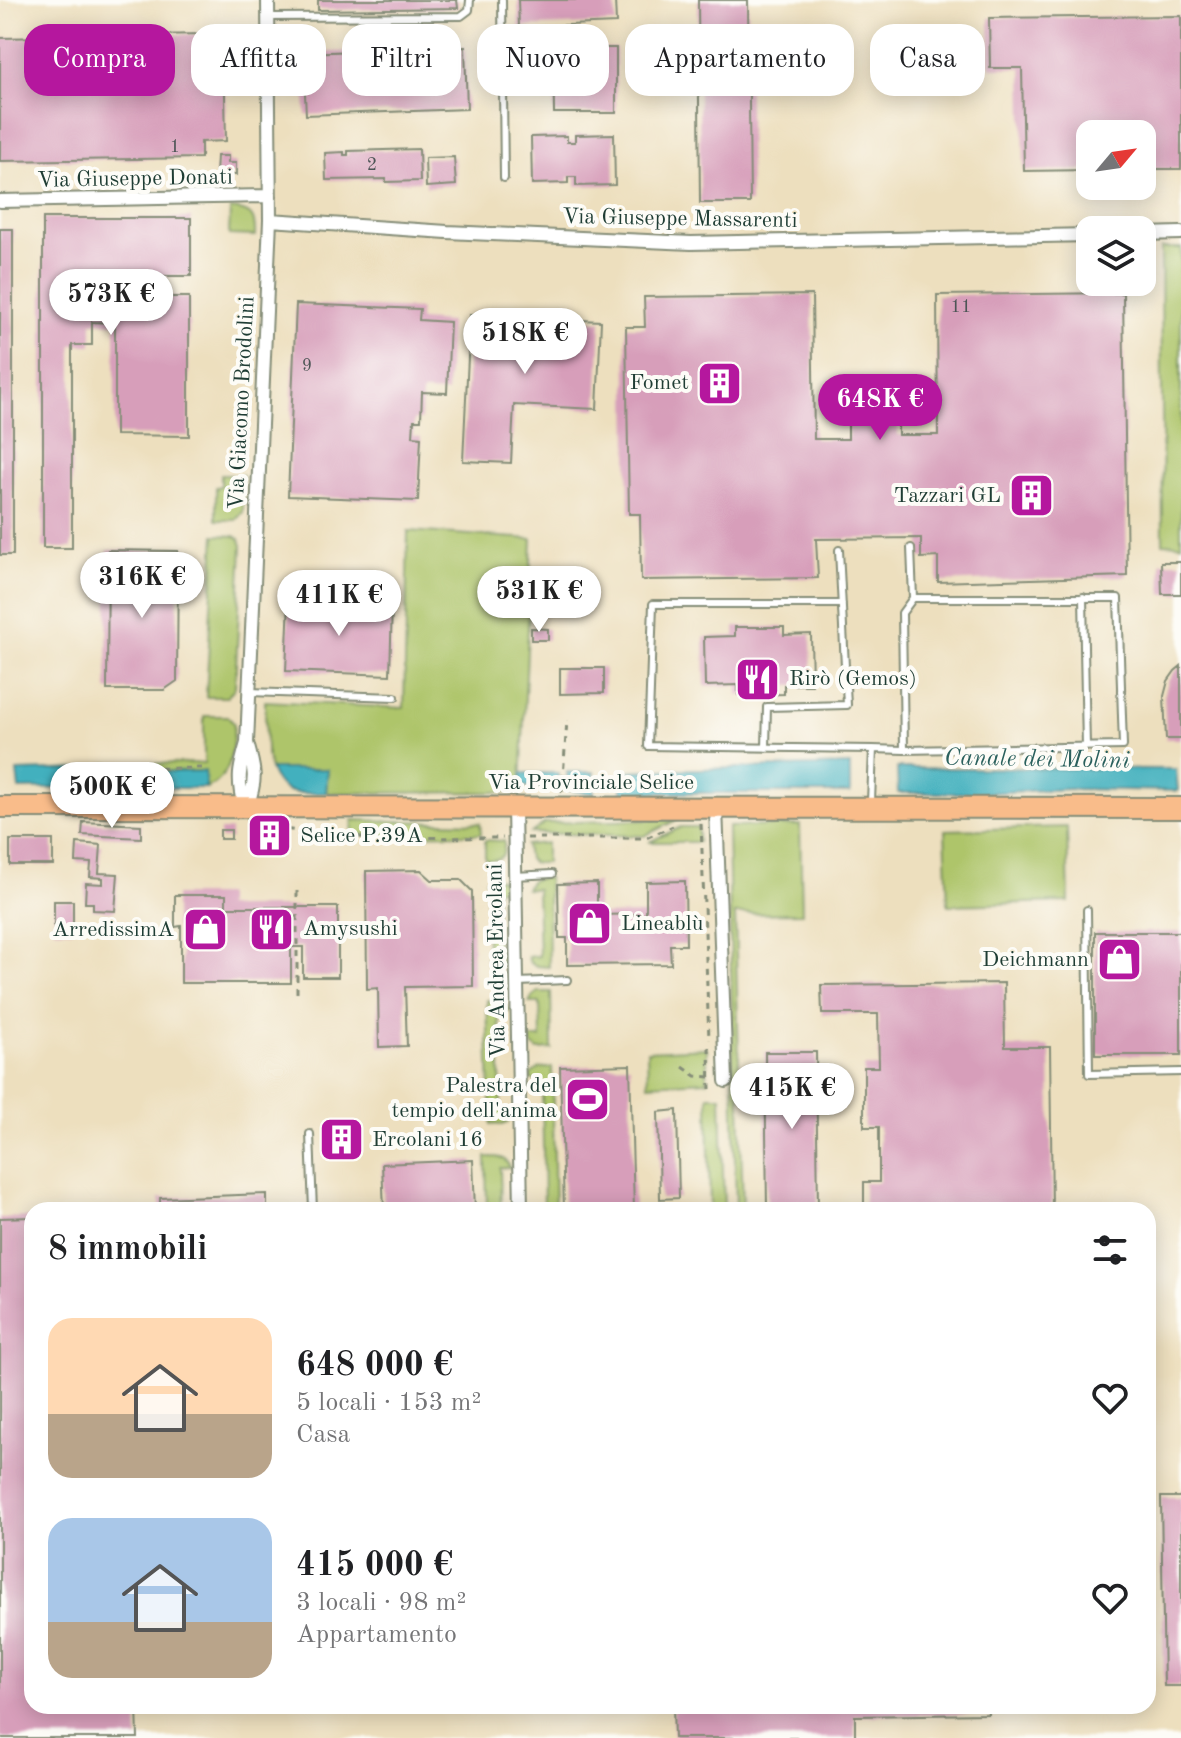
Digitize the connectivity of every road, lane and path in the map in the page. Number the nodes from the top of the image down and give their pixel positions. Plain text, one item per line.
1 (268, 0) edge
2 (470, 0) edge
3 (502, 0) edge
4 (268, 18) junction
5 (504, 178) dead end
6 (270, 196) junction
7 (0, 201) edge
8 (270, 220) junction
9 (1181, 233) edge
10 (1156, 234) edge
11 (1076, 235) edge
12 (911, 548) dead end
13 (839, 550) dead end
14 (1083, 597) junction
15 (913, 598) junction
16 (842, 604) junction
17 (249, 692) junction
18 (395, 697) dead end
19 (567, 720) dead end
20 (247, 743) junction
21 (1086, 747) junction
22 (766, 748) junction
23 (873, 749) junction
24 (904, 750) junction
25 (204, 768) dead end
26 (94, 775) dead end
27 (255, 784) junction
28 (239, 786) junction
29 (562, 792) dead end
30 (0, 807) edge
31 (222, 807) junction
32 (246, 807) junction
33 (274, 807) junction
34 (514, 807) junction
35 (716, 807) junction
36 (871, 807) junction
37 (1181, 808) edge
38 (701, 824) dead end
39 (552, 874) dead end
40 (515, 876) junction
41 (297, 890) dead end
42 (1087, 910) dead end
43 (567, 980) dead end
44 (517, 982) junction
45 (297, 993) dead end
46 (683, 1067) dead end
47 (1181, 1072) edge
48 (710, 1077) junction
49 (726, 1081) dead end
50 (710, 1091) dead end
51 (310, 1134) dead end
52 (313, 1202) edge
53 (521, 1202) edge

1 - 4 street, Via Giacomo Brodolini
2 - 4 lane
3 - 5 lane
4 - 6 street, Via Giacomo Brodolini
6 - 7 street, Via Giuseppe Donati
6 - 8 street, Via Giacomo Brodolini
8 - 11 street, Via Giuseppe Massarenti
8 - 17 street, Via Giacomo Brodolini
9 - 10 street
12 - 15 lane
13 - 16 lane
14 - 15 lane
14 - 21 lane
14 - 21 lane
15 - 24 lane
16 - 22 lane
16 - 22 lane
17 - 18 lane
17 - 20 street, Via Giacomo Brodolini
19 - 29 path
20 - 27 street
20 - 28 street, Via Giacomo Brodolini
21 - 24 lane
22 - 23 lane
23 - 24 lane
23 - 36 lane
25 - 26 path
27 - 32 street
27 - 33 street
28 - 31 street
28 - 32 street, Via Giacomo Brodolini
30 - 31 main road, Via Provinciale Selice
31 - 32 main road, Via Provinciale Selice
32 - 33 main road, Via Provinciale Selice
33 - 34 main road, Via Provinciale Selice
34 - 35 main road, Via Provinciale Selice
34 - 40 street, Via Andrea Ercolani
35 - 36 main road, Via Provinciale Selice
35 - 49 street
36 - 37 main road, Via Provinciale Selice
38 - 48 path
39 - 40 lane
40 - 44 street, Via Andrea Ercolani
41 - 45 path
42 - 47 lane
43 - 44 lane
44 - 53 street, Via Andrea Ercolani
46 - 48 path
48 - 50 path
51 - 52 lane

